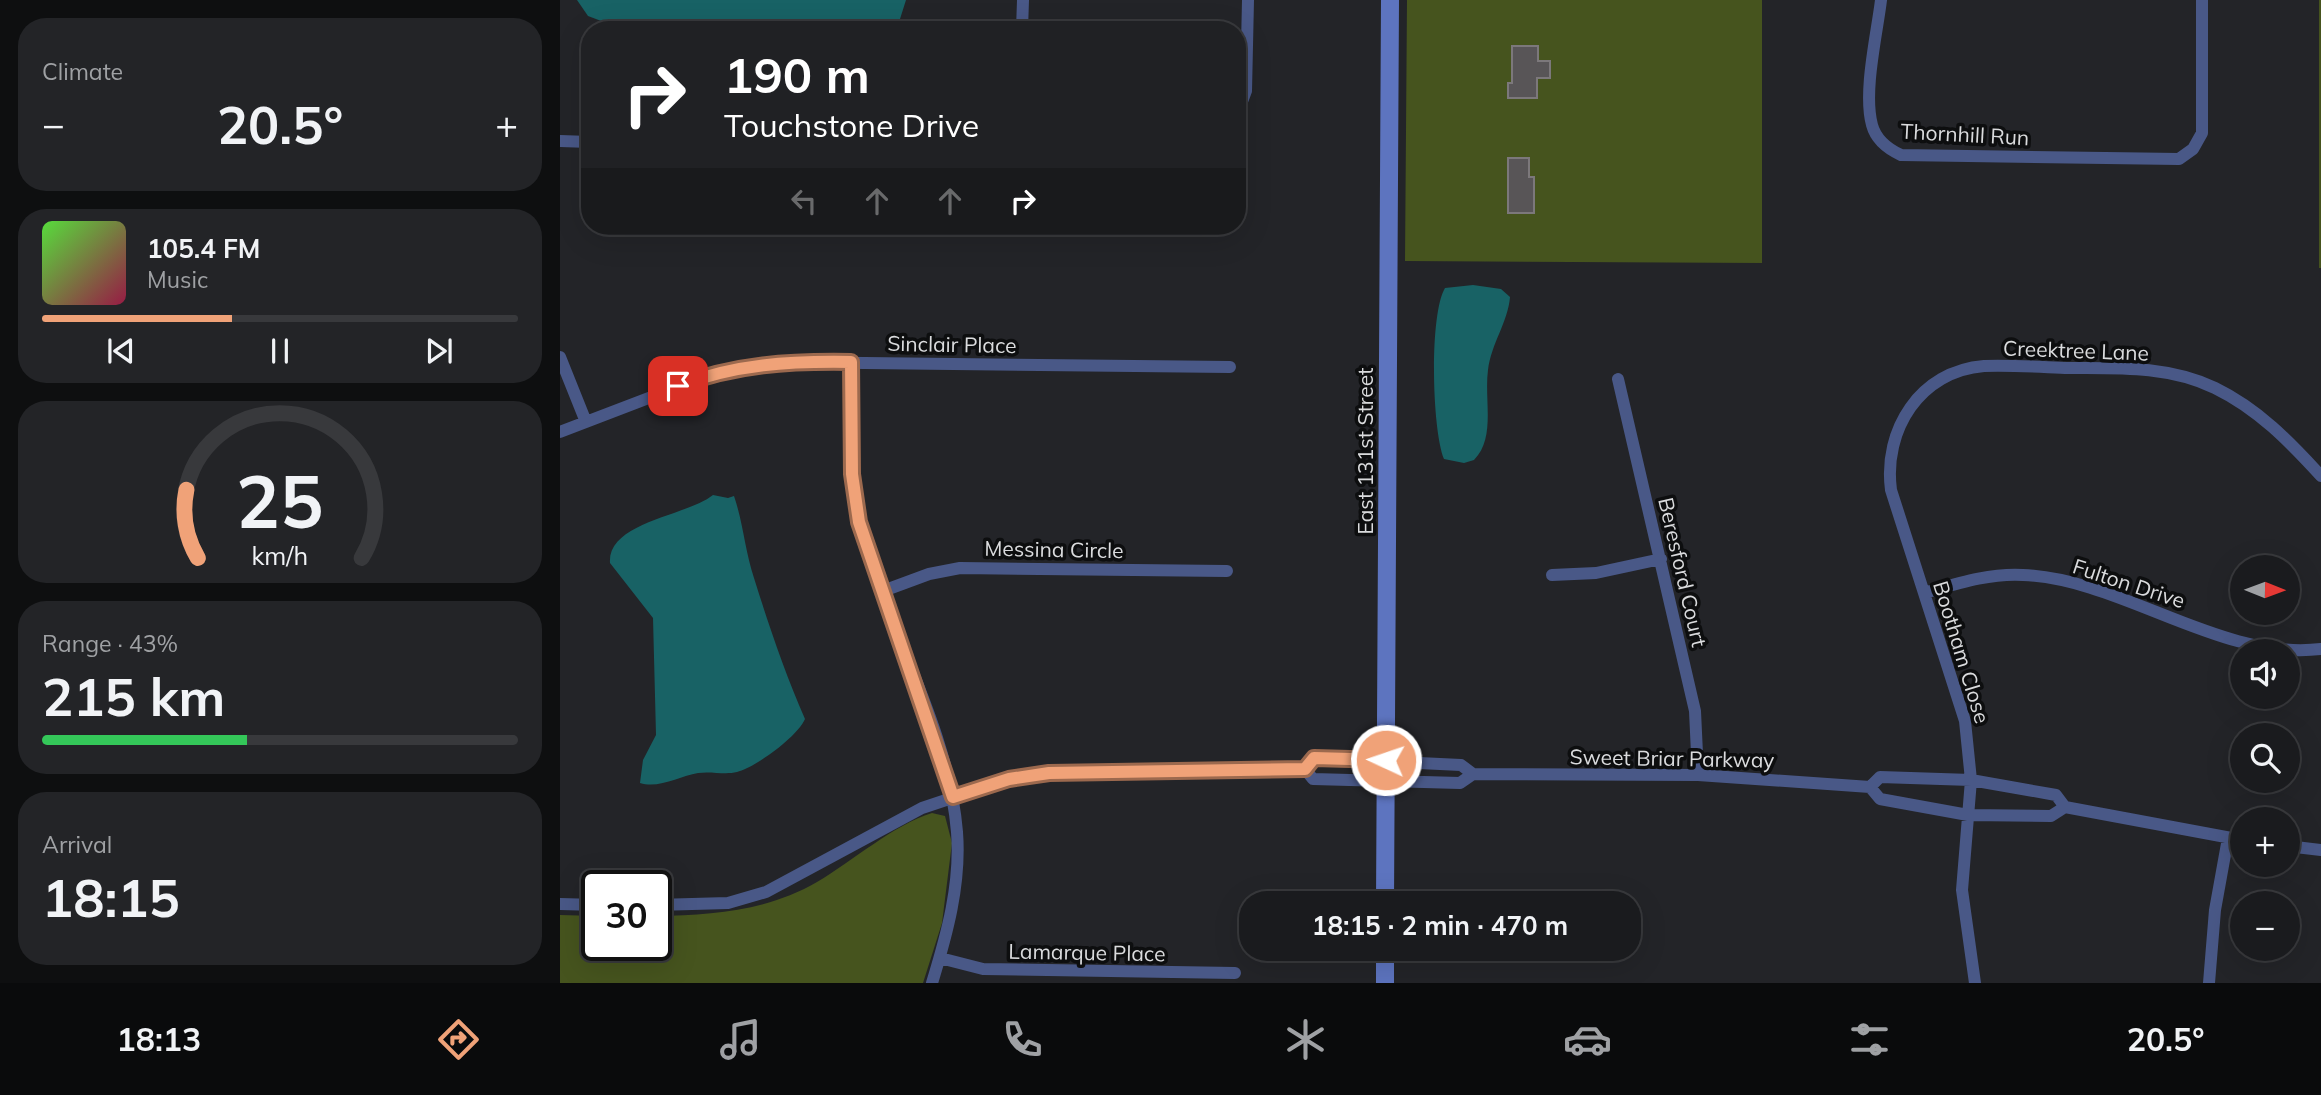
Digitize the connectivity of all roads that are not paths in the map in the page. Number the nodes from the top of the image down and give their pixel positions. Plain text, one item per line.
1 (1023, 0) edge
2 (1248, 0) edge
3 (1390, 0) edge
4 (1881, 0) edge
5 (2202, 0) edge
6 (1023, 21) edge
7 (1246, 90) edge
8 (560, 142) edge
9 (581, 142) edge
10 (560, 356) edge
11 (851, 362) junction
12 (1230, 367) dead end
13 (1618, 379) dead end
14 (1900, 421) joint
15 (586, 422) junction
16 (560, 432) edge
17 (2321, 475) edge
18 (1661, 559) junction
19 (1227, 571) dead end
20 (1552, 575) dead end
21 (883, 591) junction
22 (1924, 593) junction
23 (2321, 649) edge
24 (1386, 760) junction
25 (1305, 769) junction
26 (1473, 774) junction
27 (1698, 775) junction
28 (1970, 780) junction
29 (1386, 781) junction
30 (1870, 787) junction
31 (953, 797) junction
32 (2065, 807) junction
33 (1968, 815) junction
34 (2230, 838) edge
35 (2300, 848) edge
36 (2321, 850) edge
37 (2230, 857) edge
38 (1385, 891) edge
39 (560, 904) edge
40 (581, 905) edge
41 (672, 905) edge
42 (940, 958) junction
43 (1385, 961) edge
44 (1235, 973) dead end
45 (932, 983) edge
46 (1385, 983) edge
47 (1975, 983) edge
48 (2209, 983) edge

1 - 6 street
2 - 7 street
3 - 24 street, East 131st Street
4 - 5 street, Thornhill Run
8 - 9 street
10 - 15 street
11 - 12 street, Sinclair Place
11 - 15 street, Sinclair Place
11 - 21 street
13 - 18 street, Beresford Court
14 - 17 street, Creektree Lane
14 - 22 street, Bootham Close
15 - 16 street, Sinclair Place
18 - 20 street
18 - 27 street, Beresford Court
19 - 21 street, Messina Circle
21 - 31 street
22 - 23 street, Fulton Drive
22 - 28 street, Bootham Close
24 - 25 street, Sweet Briar Parkway
24 - 26 street, Sweet Briar Parkway
24 - 29 street, East 131st Street
25 - 29 street, Sweet Briar Parkway
25 - 31 street, Sweet Briar Parkway
26 - 27 street, Sweet Briar Parkway
26 - 29 street, Sweet Briar Parkway
27 - 30 street, Sweet Briar Parkway
28 - 30 street, Sweet Briar Parkway
28 - 32 street, Sweet Briar Parkway
28 - 33 street, Bootham Close
29 - 38 street, East 131st Street
30 - 33 street, Sweet Briar Parkway
31 - 41 street, Sweet Briar Parkway
31 - 42 street
32 - 33 street, Sweet Briar Parkway
32 - 34 street, Sweet Briar Parkway
33 - 47 street, Bootham Close
35 - 36 street
37 - 48 street
39 - 40 street
42 - 44 street, Lamarque Place
42 - 45 street
43 - 46 street

